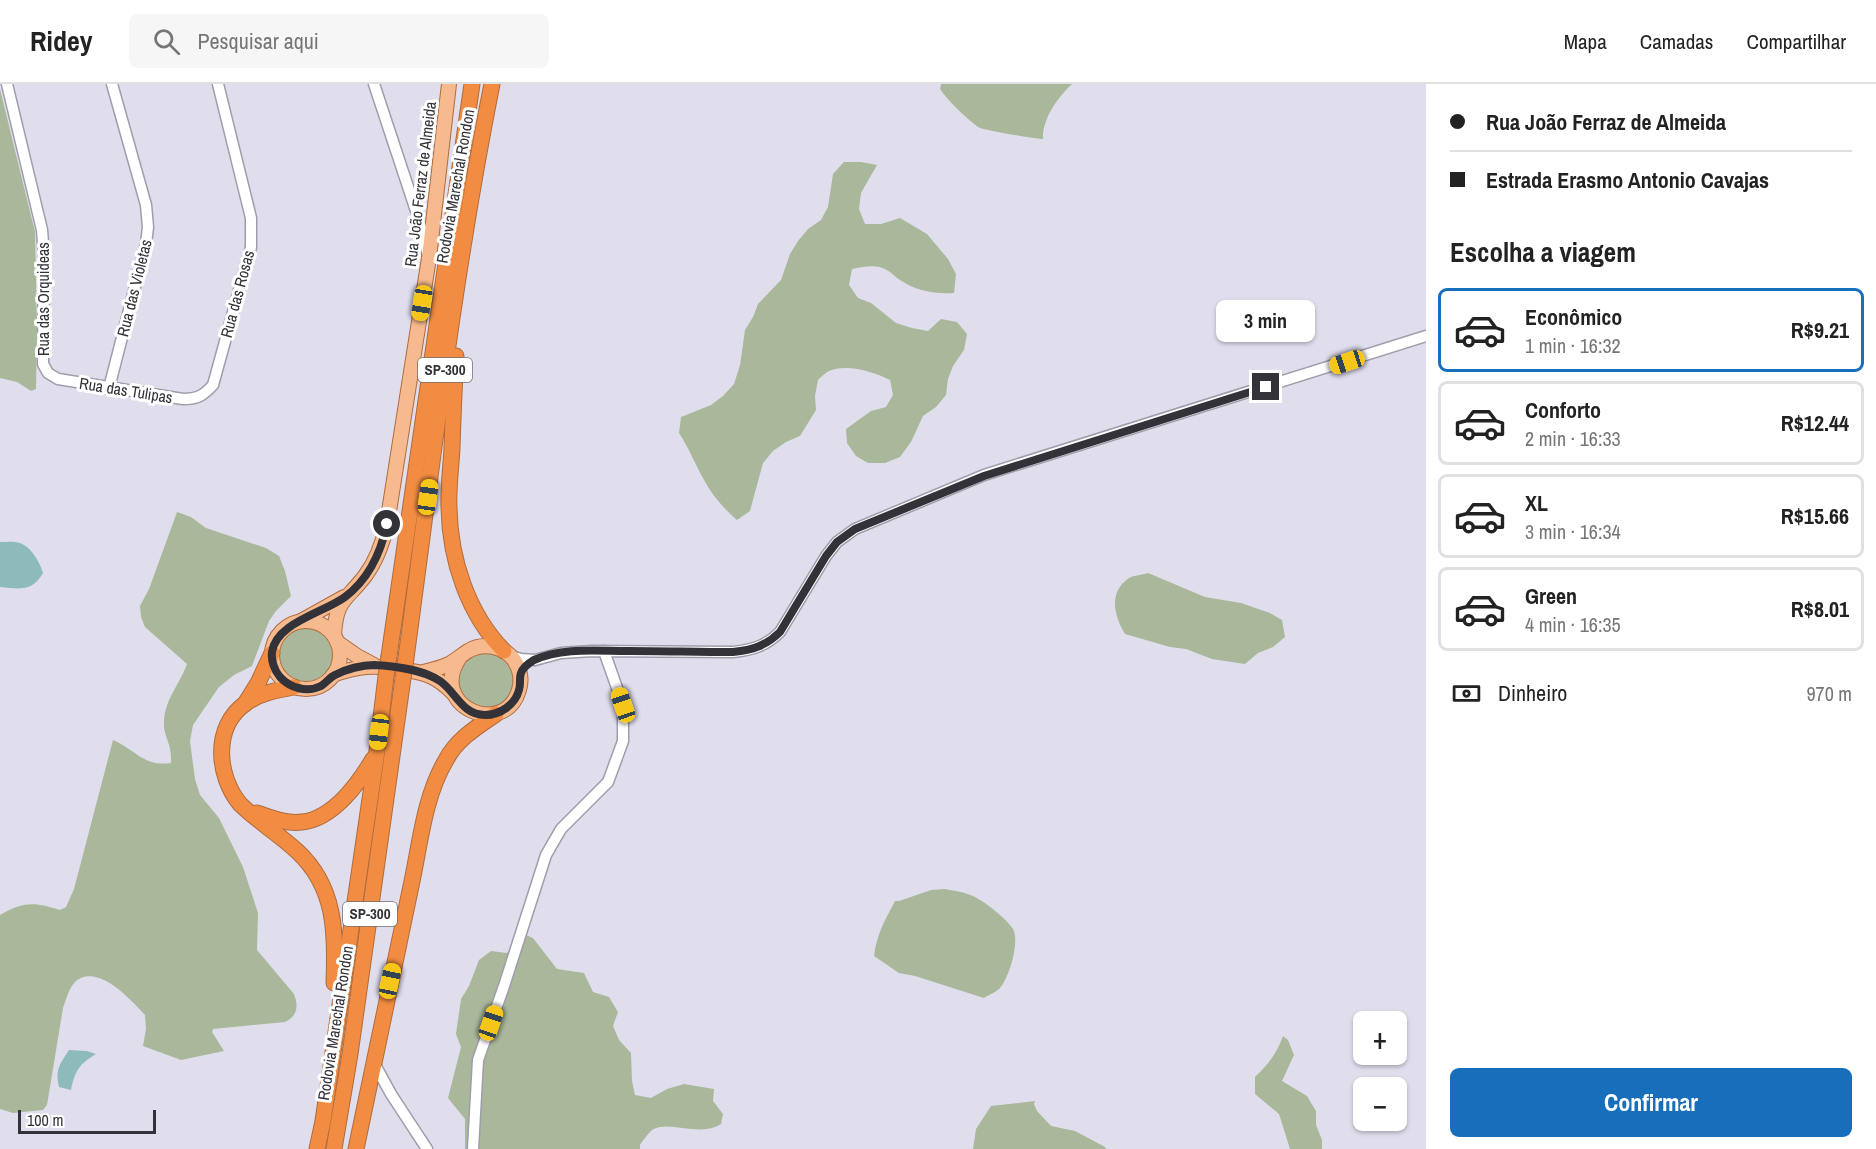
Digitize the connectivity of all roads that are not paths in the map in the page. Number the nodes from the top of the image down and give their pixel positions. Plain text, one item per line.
1 (7, 84) edge
2 (112, 84) edge
3 (218, 84) edge
4 (374, 84) edge
5 (450, 84) edge
6 (472, 84) edge
7 (492, 84) edge
8 (429, 258) junction
9 (456, 290) junction
10 (1426, 336) edge
11 (48, 373) joint
12 (109, 388) junction
13 (204, 394) joint
14 (346, 596) junction
15 (299, 622) junction
16 (335, 639) junction
17 (604, 651) junction
18 (272, 653) junction
19 (507, 653) junction
20 (460, 657) junction
21 (535, 660) junction
22 (381, 670) junction
23 (423, 672) junction
24 (520, 674) junction
25 (333, 675) junction
26 (294, 687) junction
27 (454, 694) junction
28 (245, 704) junction
29 (495, 714) junction
30 (377, 751) junction
31 (244, 808) junction
32 (374, 1063) junction
33 (331, 1064) junction
34 (391, 1094) junction
35 (367, 1097) junction
36 (317, 1149) edge
37 (334, 1149) edge
38 (356, 1149) edge
39 (428, 1149) edge
40 (473, 1149) edge

1 - 11 street, Rua das Orquideas
2 - 12 street, Rua das Violetas
3 - 13 street, Rua das Rosas
4 - 8 street
5 - 8 main road, Rua João Ferraz de Almeida
6 - 22 highway, Rodovia Marechal Rondon / SP-300, bridge
7 - 9 highway, Rodovia Marechal Rondon / SP-300
8 - 14 main road, Rua João Ferraz de Almeida
9 - 19 highway
9 - 37 highway, Rodovia Marechal Rondon / SP-300, bridge
10 - 17 street
11 - 12 street, Rua das Tulipas
12 - 13 street, Rua das Tulipas
14 - 15 main road, Rua João Ferraz de Almeida
14 - 16 main road, Rua João Ferraz de Almeida
15 - 16 main road
15 - 18 main road
16 - 22 main road
16 - 25 main road
17 - 21 street
17 - 40 street
18 - 26 main road
18 - 28 highway
19 - 20 main road
19 - 21 street
19 - 24 main road
20 - 23 main road
20 - 27 main road
21 - 24 street
22 - 23 main road
22 - 25 main road
22 - 30 highway, Rodovia Marechal Rondon / SP-300
23 - 27 main road
24 - 29 main road
25 - 26 main road
26 - 28 highway
27 - 29 main road
28 - 31 highway
29 - 32 highway
30 - 31 highway
30 - 33 highway, Rodovia Marechal Rondon / SP-300
31 - 33 highway
32 - 34 street
32 - 35 highway
33 - 36 highway, Rodovia Marechal Rondon / SP-300
34 - 35 street
34 - 39 street
35 - 38 highway

